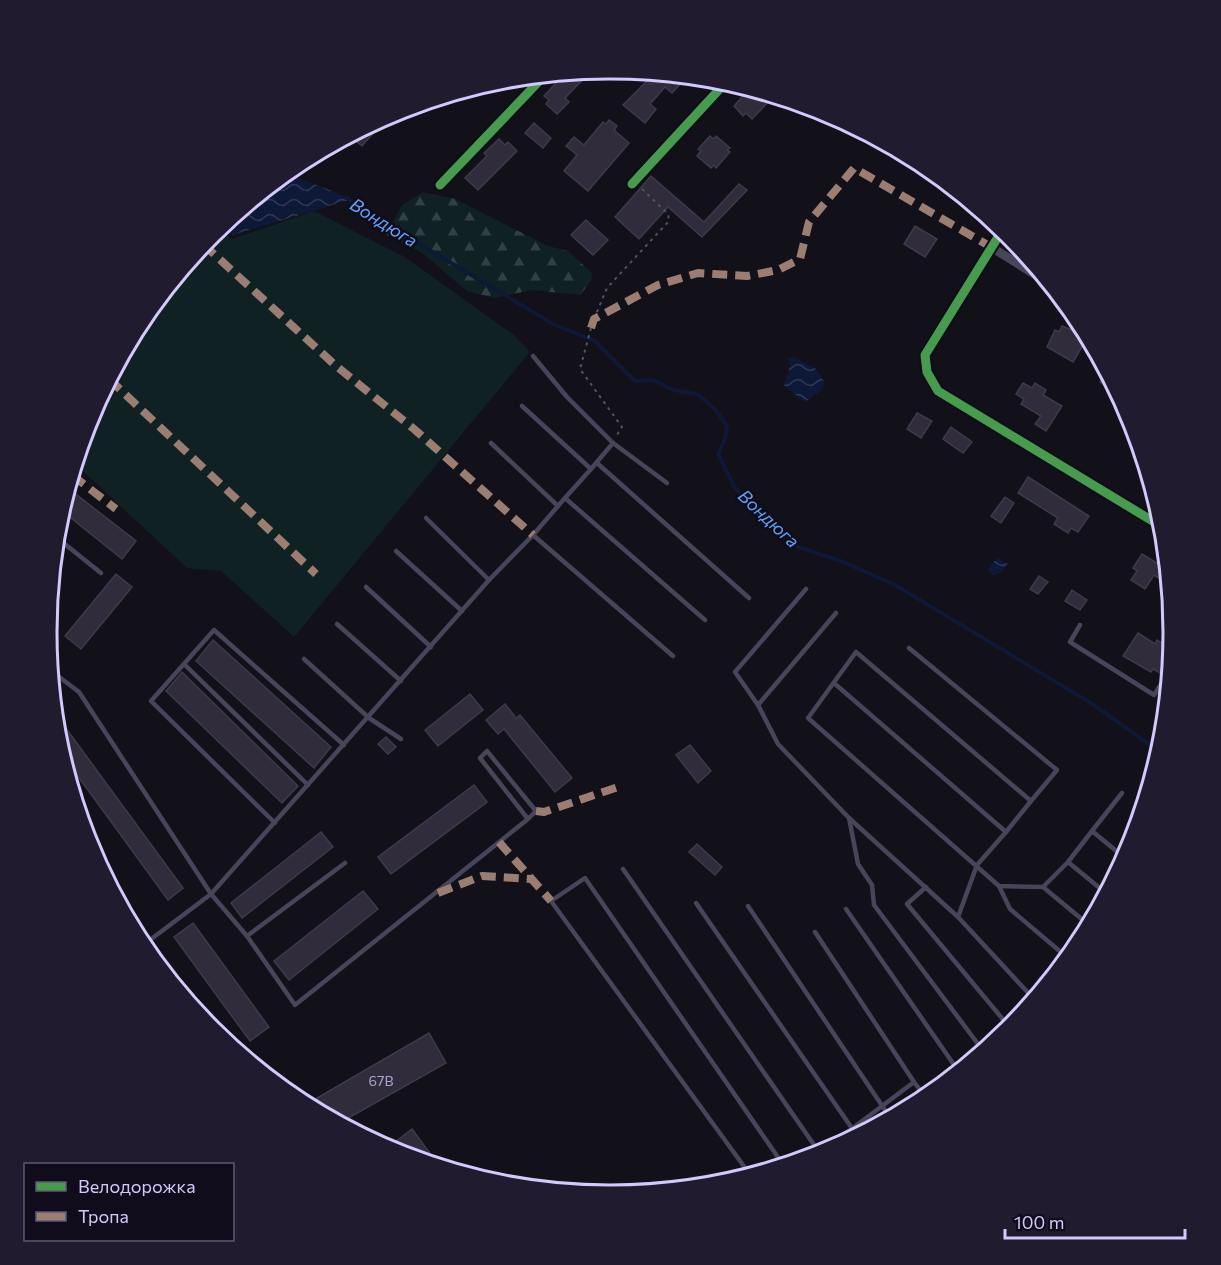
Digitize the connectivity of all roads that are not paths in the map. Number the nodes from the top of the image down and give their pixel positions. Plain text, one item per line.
1 (535, 85) edge
2 (719, 90) edge
3 (633, 182) road end
4 (440, 185) dead end
5 (998, 237) edge
6 (991, 247) junction
7 (1029, 271) edge
8 (533, 356) dead end
9 (522, 406) dead end
10 (491, 443) dead end
11 (613, 443) junction
12 (597, 463) junction
13 (591, 469) junction
14 (667, 483) dead end
15 (565, 498) junction
16 (558, 506) junction
17 (426, 518) dead end
18 (1152, 521) edge
19 (533, 535) junction
20 (65, 544) edge
21 (396, 551) dead end
22 (101, 573) dead end
23 (489, 580) junction
24 (366, 587) dead end
25 (806, 589) dead end
26 (749, 598) dead end
27 (462, 611) junction
28 (836, 613) dead end
29 (705, 620) dead end
30 (337, 624) dead end
31 (1080, 625) dead end
32 (431, 647) junction
33 (909, 648) dead end
34 (673, 656) dead end
35 (304, 659) dead end
36 (184, 663) junction
37 (59, 677) edge
38 (401, 681) junction
39 (834, 682) junction
40 (1161, 683) edge
41 (758, 705) junction
42 (369, 718) junction
43 (401, 739) dead end
44 (344, 745) junction
45 (308, 785) junction
46 (1122, 793) dead end
47 (1031, 801) junction
48 (849, 818) junction
49 (528, 819) junction
50 (275, 823) junction
51 (1092, 831) junction
52 (1006, 832) junction
53 (1118, 853) edge
54 (1068, 862) junction
55 (345, 863) dead end
56 (977, 865) junction
57 (623, 869) dead end
58 (999, 886) junction
59 (926, 887) junction
60 (1043, 887) junction
61 (1101, 889) edge
62 (211, 894) junction
63 (696, 903) dead end
64 (748, 906) dead end
65 (846, 909) dead end
66 (958, 917) junction
67 (1083, 920) edge
68 (815, 932) dead end
69 (247, 936) junction
70 (150, 940) edge
71 (1062, 953) edge
72 (1029, 995) edge
73 (1005, 1021) edge
74 (979, 1045) edge
75 (955, 1065) edge
76 (914, 1082) junction
77 (921, 1091) edge
78 (882, 1108) junction
79 (886, 1113) edge
80 (852, 1128) junction
81 (845, 1133) edge
82 (815, 1147) edge
83 (780, 1159) edge
84 (746, 1169) edge

1 - 4 street
2 - 3 street
5 - 6 street
6 - 7 street
6 - 18 street
8 - 11 lane
9 - 13 lane
10 - 16 lane
11 - 12 lane
11 - 14 lane
12 - 13 lane
12 - 26 lane
13 - 15 lane
15 - 16 lane
15 - 29 lane
16 - 19 lane
17 - 23 lane
19 - 23 lane
19 - 34 lane
20 - 22 lane
21 - 27 lane
23 - 27 lane
24 - 32 lane
25 - 41 lane
27 - 32 lane
28 - 41 lane
30 - 38 lane
31 - 40 lane
32 - 38 lane
33 - 47 lane
35 - 42 lane
36 - 44 lane
36 - 45 lane
36 - 50 lane
37 - 62 lane
38 - 42 lane
39 - 47 lane
39 - 52 lane
39 - 56 lane
41 - 48 lane
42 - 43 lane
42 - 44 lane
44 - 45 lane
45 - 50 lane
46 - 51 lane
47 - 52 lane
48 - 59 lane
48 - 74 lane
49 - 49 lane
49 - 69 lane
50 - 62 lane
51 - 53 lane
51 - 54 lane
52 - 56 lane
54 - 60 lane
54 - 61 lane
55 - 69 lane
56 - 58 lane
56 - 66 lane
57 - 82 lane
58 - 60 lane
58 - 71 lane
59 - 66 lane
59 - 73 lane
60 - 67 lane
62 - 69 lane
62 - 70 lane
63 - 80 lane
64 - 78 lane
65 - 75 lane
66 - 72 lane
68 - 76 lane
76 - 77 lane
76 - 78 lane
78 - 79 lane
78 - 80 lane
80 - 81 lane
83 - 84 lane

